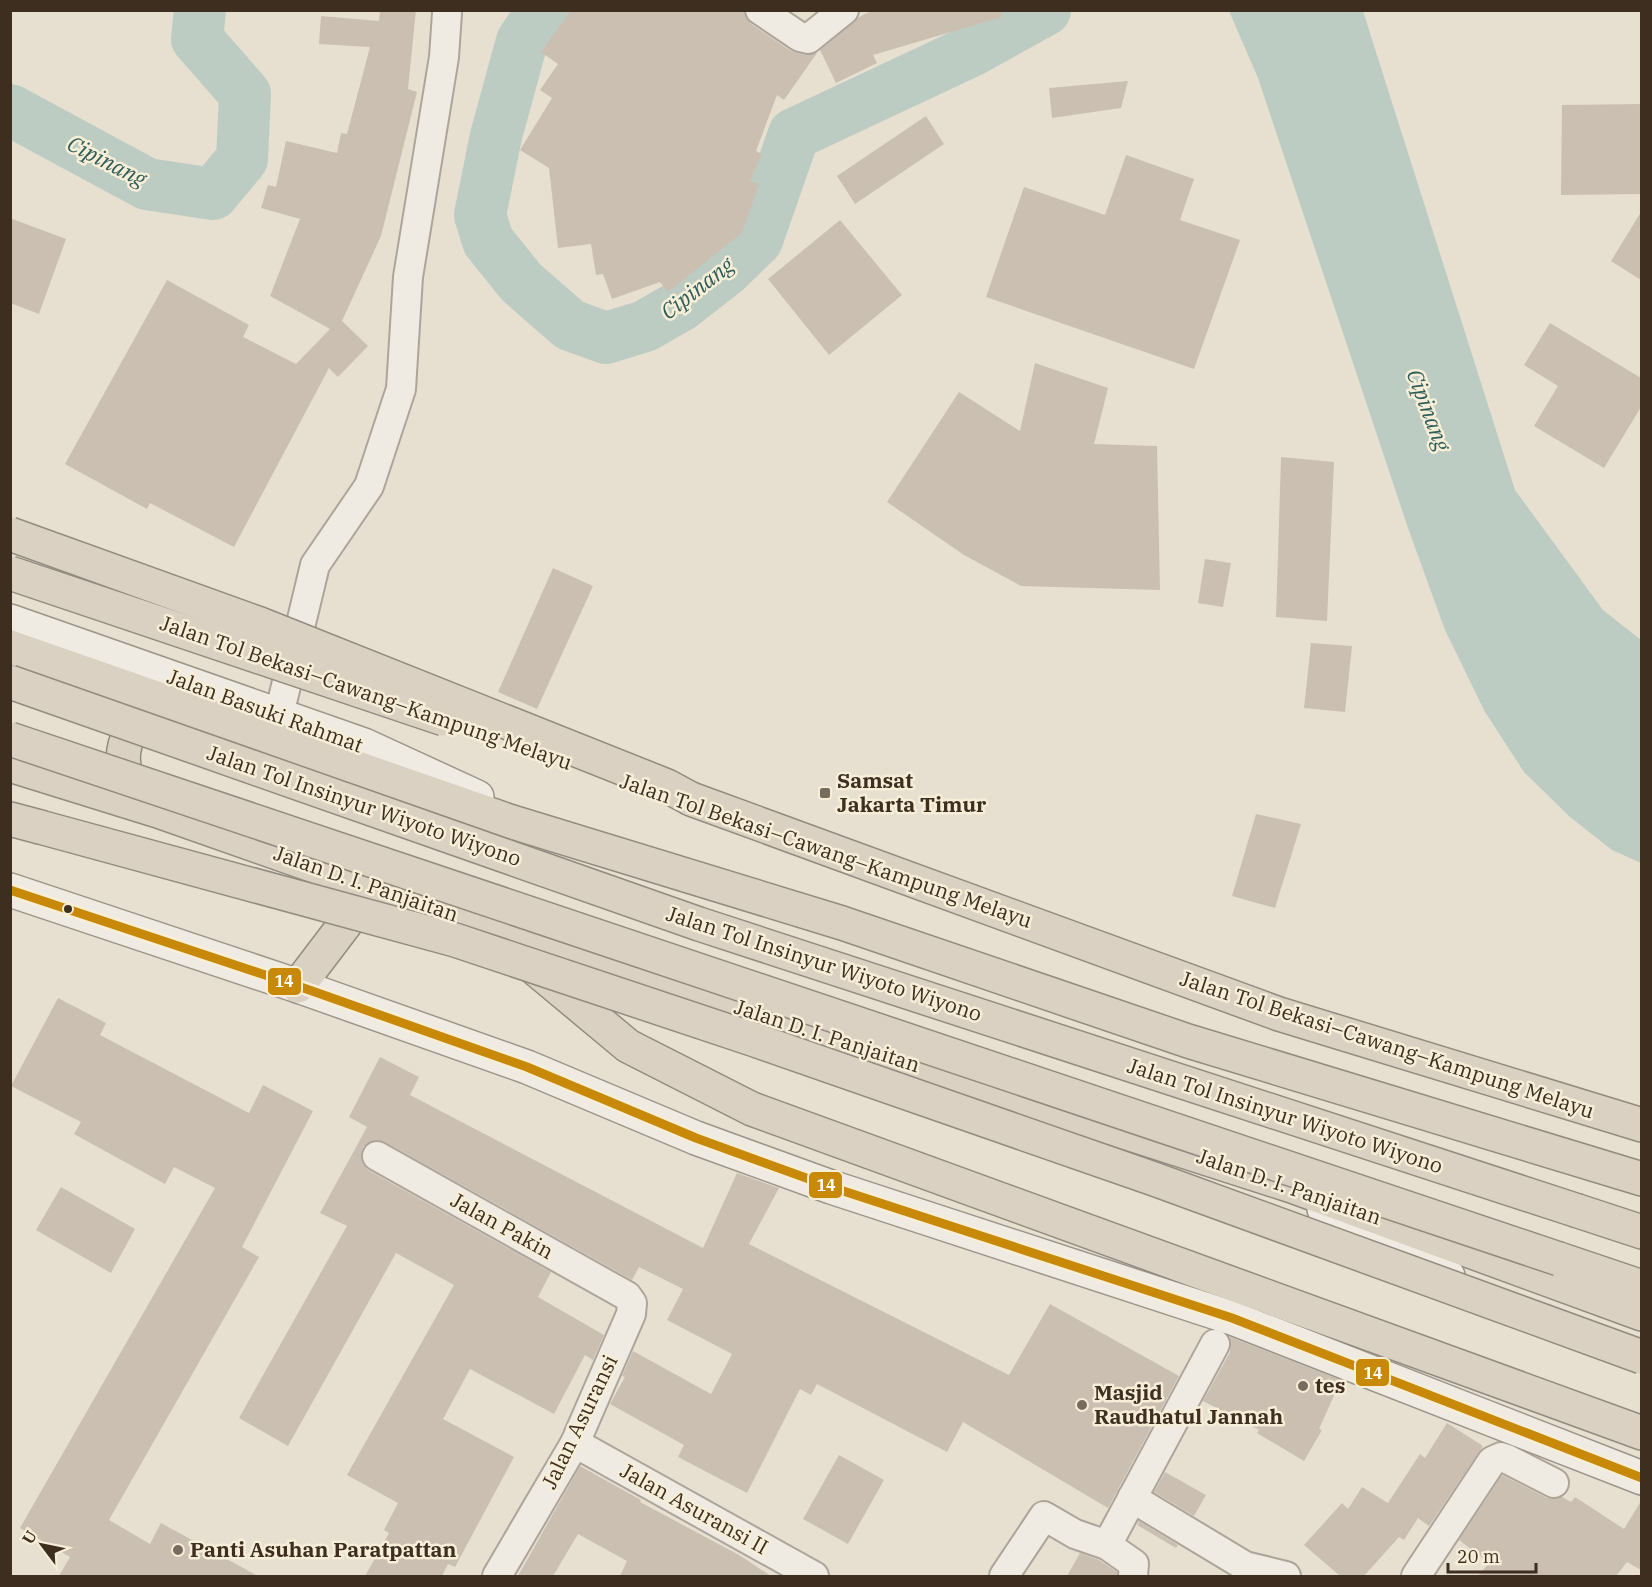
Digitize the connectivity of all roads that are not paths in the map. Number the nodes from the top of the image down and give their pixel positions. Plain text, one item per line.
1 (760, 10) edge
2 (844, 10) edge
3 (447, 13) dead end
4 (10, 534) edge
5 (10, 573) edge
6 (10, 621) edge
7 (10, 647) edge
8 (10, 681) edge
9 (190, 708) junction
10 (279, 715) junction
11 (10, 739) edge
12 (10, 765) edge
13 (691, 799) junction
14 (158, 811) junction
15 (10, 819) edge
16 (509, 821) junction
17 (374, 886) junction
18 (10, 890) edge
19 (482, 925) junction
20 (298, 986) junction
21 (1641, 1125) edge
22 (377, 1156) dead end
23 (1641, 1179) edge
24 (1299, 1189) junction
25 (1641, 1232) edge
26 (1641, 1287) edge
27 (627, 1296) joint
28 (1641, 1314) edge
29 (1215, 1344) dead end
30 (1641, 1344) edge
31 (1641, 1357) edge
32 (1641, 1433) edge
33 (574, 1443) junction
34 (1641, 1478) edge
35 (1554, 1483) dead end
36 (1132, 1498) junction
37 (1107, 1545) junction
38 (1425, 1573) edge
39 (1265, 1574) edge
40 (497, 1576) edge
41 (814, 1576) edge
42 (1004, 1576) edge
43 (1133, 1576) edge

1 - 2 street
3 - 10 street
4 - 13 highway, bridge
5 - 13 highway, Jalan Tol Bekasi–Cawang–Kampung Melayu, bridge
6 - 10 street, Jalan Basuki Rahmat
7 - 9 highway
8 - 25 highway, Jalan Tol Insinyur Wiyoto Wiyono, bridge
9 - 14 highway
9 - 16 highway
10 - 16 street, Jalan Basuki Rahmat
11 - 26 highway, Jalan Tol Insinyur Wiyoto Wiyono, bridge
12 - 14 highway, Jalan D. I. Panjaitan
13 - 21 highway, Jalan Tol Bekasi–Cawang–Kampung Melayu
14 - 17 highway, Jalan D. I. Panjaitan
15 - 31 highway, bridge
16 - 23 highway
17 - 19 highway, Jalan D. I. Panjaitan
17 - 20 highway
18 - 20 street
19 - 24 highway, Jalan D. I. Panjaitan
19 - 32 highway
20 - 34 street
22 - 27 street, Jalan Pakin
24 - 28 highway, Jalan D. I. Panjaitan
24 - 30 street
27 - 33 street, Jalan Asuransi
29 - 36 street
33 - 40 street, Jalan Asuransi
33 - 41 street, Jalan Asuransi II
35 - 38 street
36 - 37 street
36 - 39 street
37 - 42 street
37 - 43 street

